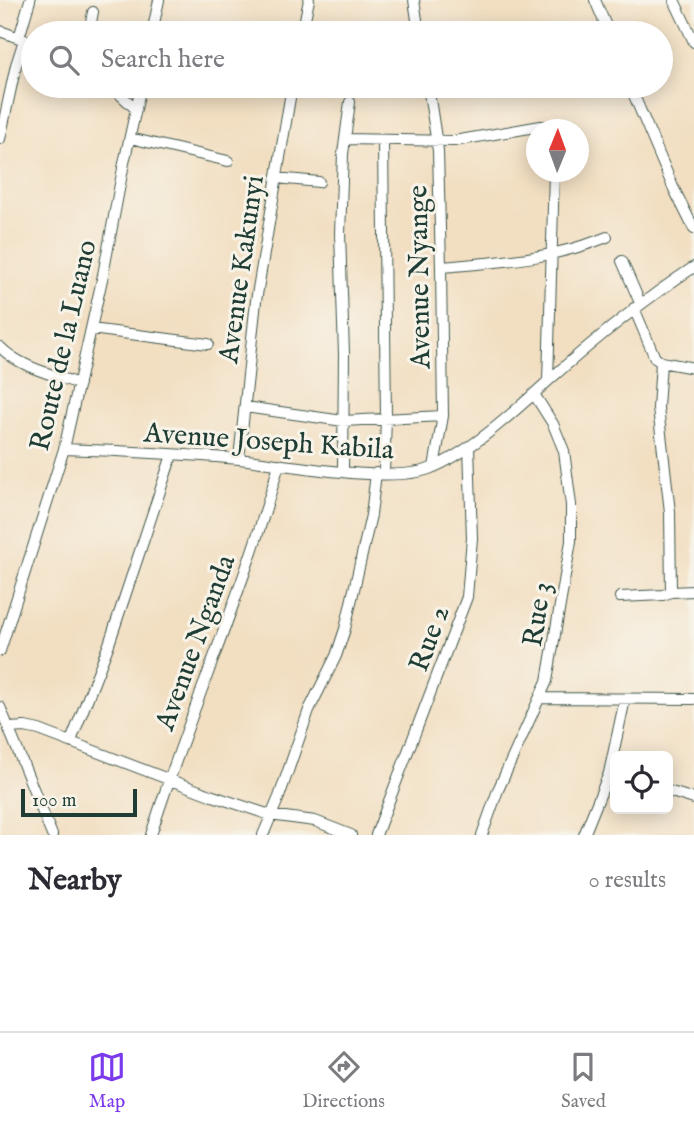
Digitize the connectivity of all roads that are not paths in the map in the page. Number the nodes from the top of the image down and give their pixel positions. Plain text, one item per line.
1 (30, 0) edge
2 (159, 0) edge
3 (309, 0) edge
4 (414, 0) edge
5 (595, 0) edge
6 (674, 0) edge
7 (93, 12) dead end
8 (27, 21) edge
9 (91, 21) edge
10 (156, 21) edge
11 (305, 21) edge
12 (417, 21) edge
13 (604, 21) edge
14 (0, 31) edge
15 (21, 39) edge
16 (694, 42) edge
17 (21, 51) edge
18 (124, 98) edge
19 (138, 98) edge
20 (290, 98) edge
21 (430, 98) edge
22 (635, 98) edge
23 (349, 102) dead end
24 (136, 109) junction
25 (526, 129) edge
26 (130, 138) junction
27 (0, 139) edge
28 (345, 139) junction
29 (435, 140) junction
30 (383, 141) junction
31 (228, 161) dead end
32 (276, 178) junction
33 (319, 182) dead end
34 (554, 182) edge
35 (694, 229) edge
36 (607, 237) dead end
37 (550, 255) junction
38 (622, 261) dead end
39 (441, 267) junction
40 (694, 267) edge
41 (637, 306) junction
42 (91, 329) junction
43 (208, 344) dead end
44 (0, 347) edge
45 (661, 362) junction
46 (694, 368) edge
47 (548, 380) junction
48 (79, 384) junction
49 (534, 394) junction
50 (245, 407) junction
51 (443, 416) junction
52 (386, 419) junction
53 (343, 421) junction
54 (469, 446) junction
55 (64, 449) junction
56 (172, 455) junction
57 (239, 459) junction
58 (279, 464) junction
59 (434, 467) junction
60 (343, 471) junction
61 (380, 473) junction
62 (694, 591) edge
63 (671, 592) junction
64 (620, 597) dead end
65 (0, 651) edge
66 (541, 698) junction
67 (625, 699) junction
68 (694, 699) edge
69 (0, 707) edge
70 (9, 728) junction
71 (71, 741) junction
72 (616, 751) edge
73 (610, 778) edge
74 (168, 781) junction
75 (673, 793) edge
76 (694, 799) edge
77 (270, 815) junction
78 (52, 835) edge
79 (151, 835) edge
80 (262, 835) edge
81 (351, 835) edge
82 (376, 835) edge
83 (482, 835) edge
84 (584, 835) edge

1 - 8 street
2 - 10 street
3 - 11 street
4 - 12 street
5 - 13 street
6 - 16 street
7 - 9 street
14 - 15 street
17 - 27 street
18 - 24 street
19 - 24 street, Route de la Luano
20 - 32 street, Avenue Kakunyi
21 - 29 street, Avenue Nyange
22 - 35 street
23 - 28 street
24 - 26 street, Route de la Luano
25 - 29 street
26 - 31 street
26 - 42 street, Route de la Luano
28 - 30 street
28 - 53 street
29 - 30 street
29 - 39 street, Avenue Nyange
30 - 52 street
32 - 33 street
32 - 50 street, Avenue Kakunyi
34 - 37 street
36 - 37 street
37 - 39 street
37 - 47 street
38 - 41 street
39 - 51 street, Avenue Nyange
40 - 41 street, Avenue Joseph Kabila
41 - 45 street
41 - 47 street, Avenue Joseph Kabila
42 - 43 street
42 - 48 street, Route de la Luano
44 - 48 street
45 - 46 street
45 - 63 street
47 - 49 street, Avenue Joseph Kabila
48 - 55 street, Route de la Luano
49 - 54 street, Avenue Joseph Kabila
49 - 66 street, Rue 3
50 - 53 street
50 - 57 street, Avenue Kakunyi
51 - 52 street
51 - 59 street, Avenue Nyange
52 - 53 street
52 - 61 street
53 - 60 street
54 - 59 street, Avenue Joseph Kabila
54 - 82 street, Rue 2
55 - 56 street, Avenue Joseph Kabila
55 - 65 street, Route de la Luano
56 - 57 street, Avenue Joseph Kabila
56 - 71 street
57 - 58 street, Avenue Joseph Kabila
58 - 60 street, Avenue Joseph Kabila
58 - 74 street, Avenue Nganda
59 - 61 street, Avenue Joseph Kabila
60 - 61 street, Avenue Joseph Kabila
61 - 77 street
62 - 63 street
63 - 64 street
66 - 67 street
66 - 83 street, Rue 3
67 - 68 street
67 - 72 street
69 - 70 street
70 - 71 street
70 - 78 street
71 - 74 street
73 - 84 street
74 - 77 street
74 - 79 street, Avenue Nganda
75 - 76 street
77 - 80 street
77 - 81 street

